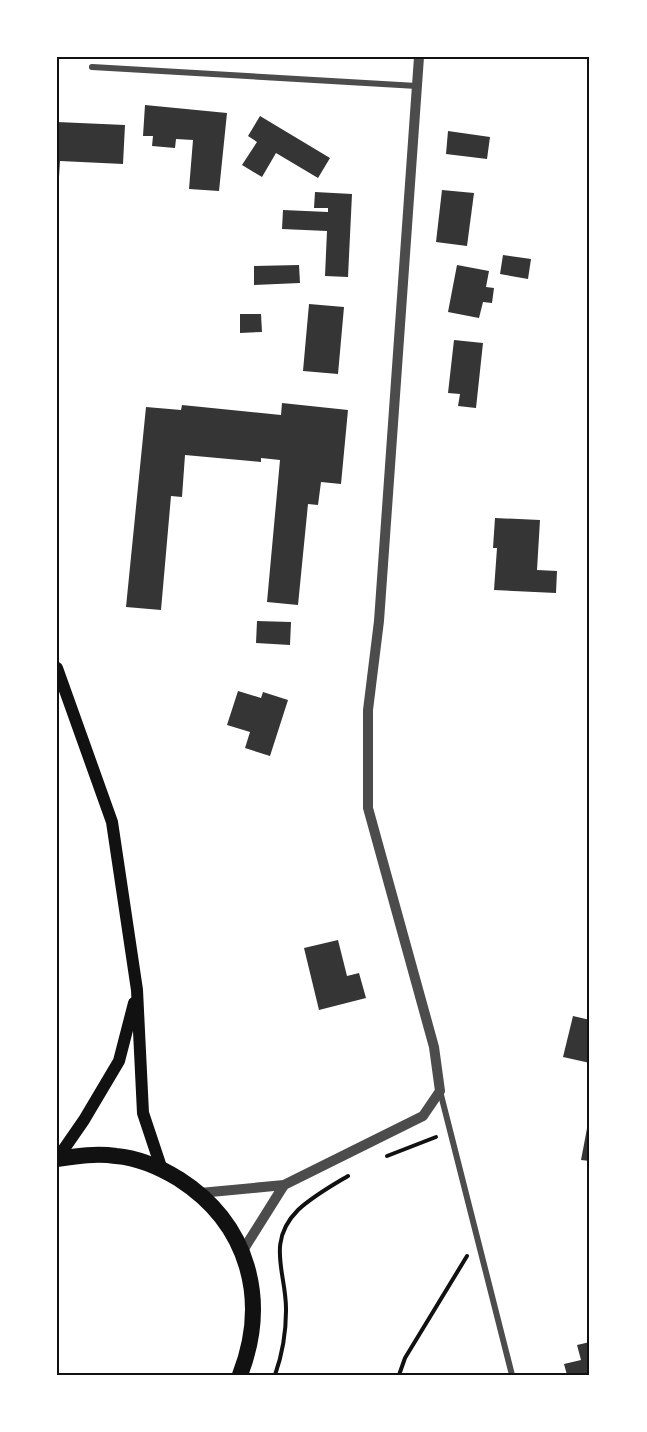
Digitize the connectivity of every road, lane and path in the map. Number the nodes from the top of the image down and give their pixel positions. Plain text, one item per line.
1 (419, 57) edge
2 (92, 67) dead end
3 (417, 86) junction
4 (57, 668) edge
5 (137, 990) junction
6 (440, 1091) junction
7 (450, 1132) junction
8 (382, 1158) dead end
9 (57, 1159) edge
10 (161, 1167) junction
11 (351, 1173) dead end
12 (284, 1185) junction
13 (200, 1192) junction
14 (478, 1238) junction
15 (242, 1252) junction
16 (240, 1375) edge
17 (275, 1375) edge
18 (399, 1375) edge
19 (512, 1375) edge

1 - 3 street
2 - 3 street
3 - 6 street
4 - 5 main road
5 - 9 main road
5 - 10 main road
6 - 7 street
6 - 12 street
7 - 8 path
7 - 14 street
9 - 10 highway
10 - 13 highway
11 - 17 path
12 - 13 street
12 - 15 street
13 - 15 highway
14 - 18 path
14 - 19 street
15 - 16 highway

